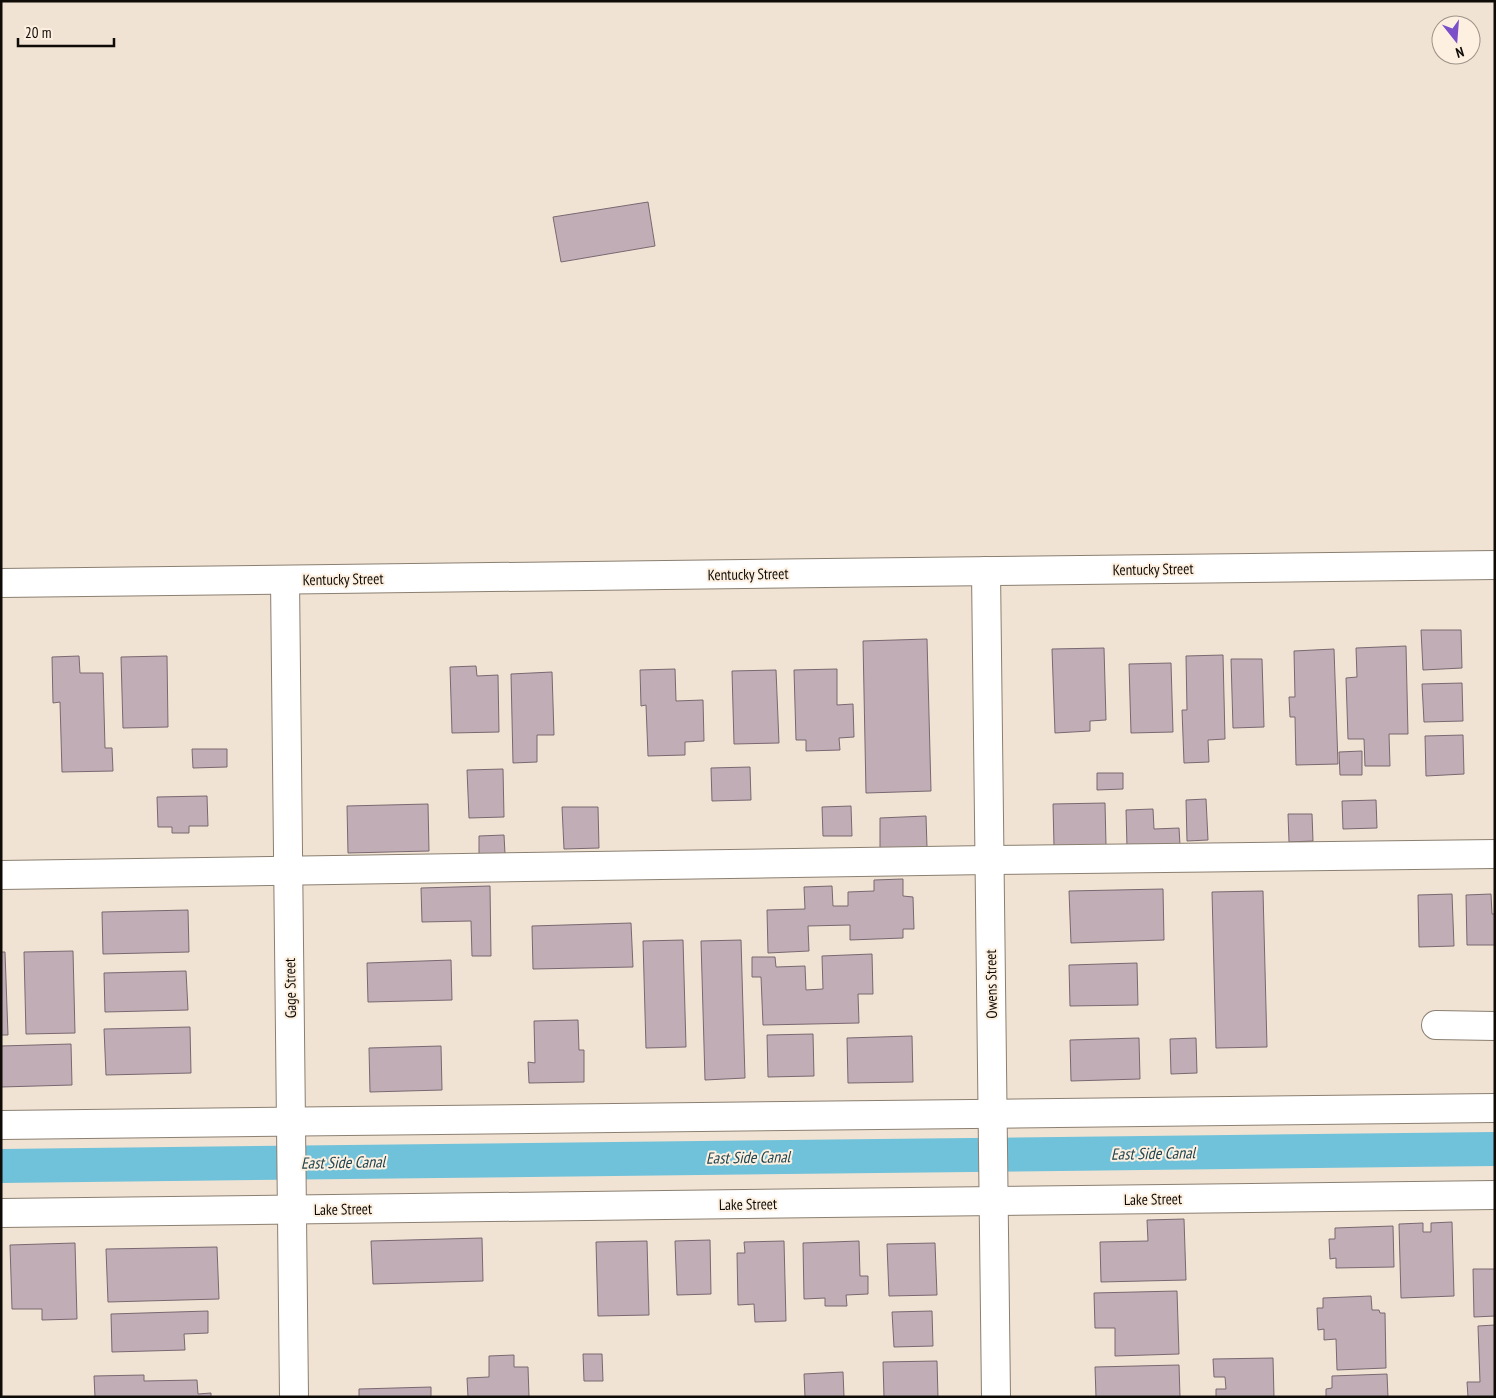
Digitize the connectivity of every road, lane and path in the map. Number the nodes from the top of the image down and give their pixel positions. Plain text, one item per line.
1 (1495, 565) edge
2 (986, 571) junction
3 (284, 580) junction
4 (1, 583) edge
5 (1495, 854) edge
6 (989, 860) junction
7 (288, 871) junction
8 (1, 876) edge
9 (1436, 1026) dead end
10 (1495, 1026) edge
11 (1495, 1108) edge
12 (992, 1113) junction
13 (291, 1121) junction
14 (1, 1125) edge
15 (1495, 1194) edge
16 (994, 1201) junction
17 (292, 1209) junction
18 (1, 1213) edge
19 (294, 1397) edge
20 (996, 1397) edge

1 - 2 street, Kentucky Street
2 - 3 street, Kentucky Street
2 - 6 street, Owens Street
3 - 4 street, Kentucky Street
3 - 7 street, Gage Street
5 - 6 street
6 - 7 street
6 - 12 street, Owens Street
7 - 8 street
7 - 13 street, Gage Street
9 - 10 street
11 - 12 street
12 - 13 street
12 - 16 street, Owens Street
13 - 14 street
13 - 17 street, Gage Street
15 - 16 street, Lake Street
16 - 17 street, Lake Street
16 - 20 street, Owens Street
17 - 18 street, Lake Street
17 - 19 street, Gage Street

